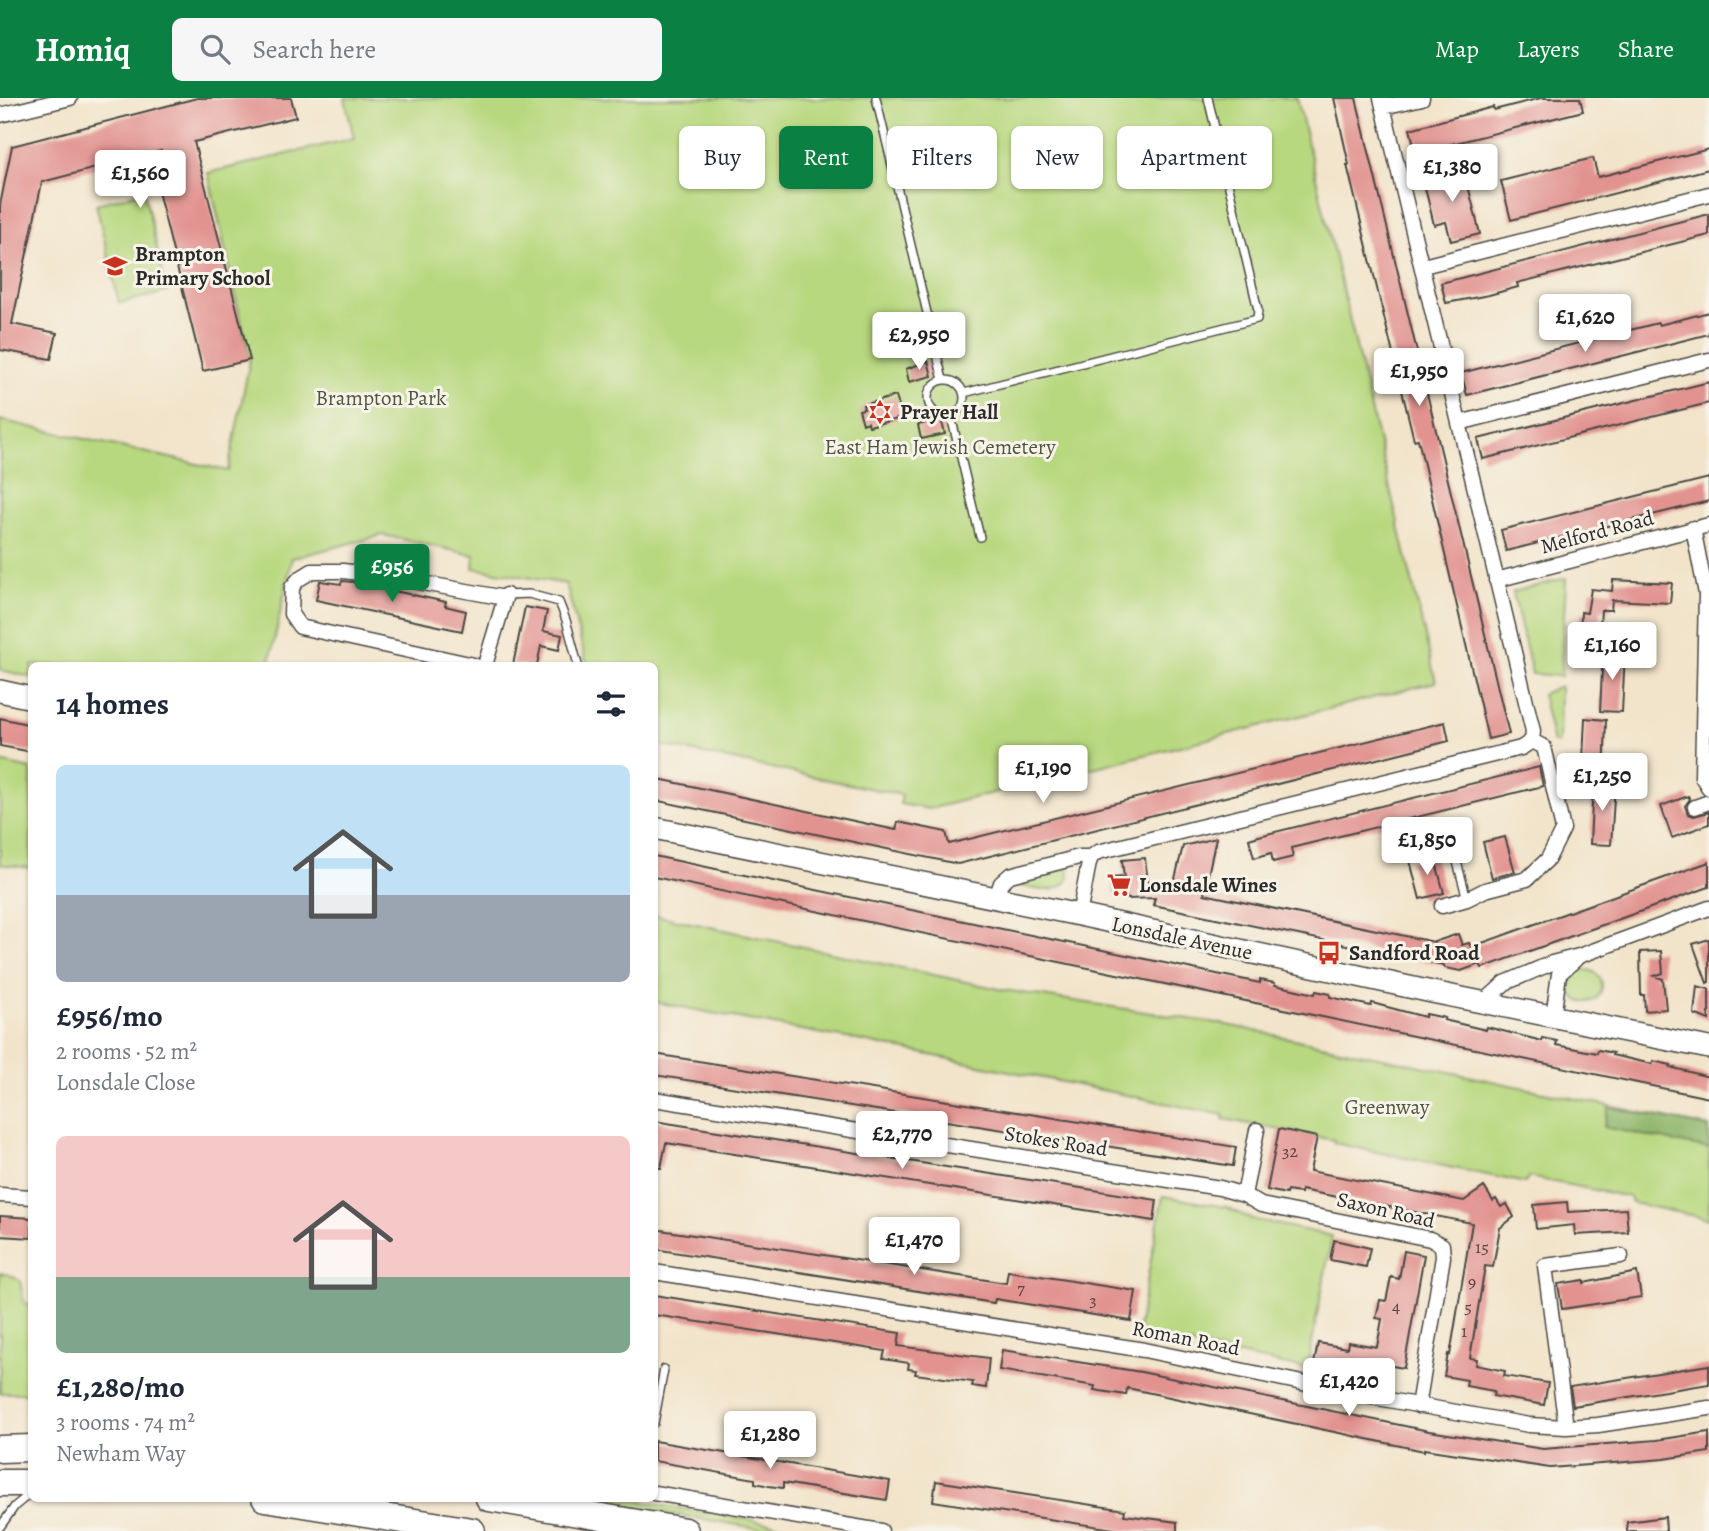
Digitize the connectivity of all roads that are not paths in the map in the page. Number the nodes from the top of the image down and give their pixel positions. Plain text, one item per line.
1 (70, 98) edge
2 (876, 98) edge
3 (1208, 98) edge
4 (1422, 98) edge
5 (1382, 103) edge
6 (0, 115) edge
7 (1709, 194) edge
8 (1423, 266) junction
9 (1709, 359) edge
10 (943, 380) junction
11 (964, 393) junction
12 (951, 416) junction
13 (1460, 423) junction
14 (1709, 524) edge
15 (1693, 528) junction
16 (980, 537) dead end
17 (1496, 580) junction
18 (505, 596) junction
19 (460, 662) edge
20 (486, 662) edge
21 (577, 662) edge
22 (0, 691) edge
23 (28, 697) edge
24 (1532, 740) junction
25 (1709, 788) edge
26 (658, 829) edge
27 (1091, 857) junction
28 (1456, 858) dead end
29 (996, 898) junction
30 (1467, 899) junction
31 (1442, 906) dead end
32 (1709, 908) edge
33 (1079, 915) junction
34 (1579, 956) junction
35 (1484, 1002) junction
36 (1553, 1017) junction
37 (1709, 1048) edge
38 (658, 1100) edge
39 (1257, 1130) dead end
40 (0, 1195) edge
41 (1244, 1195) junction
42 (28, 1197) edge
43 (1621, 1256) dead end
44 (658, 1273) edge
45 (664, 1369) dead end
46 (658, 1401) edge
47 (1418, 1406) junction
48 (1709, 1408) edge
49 (1566, 1427) junction
50 (0, 1483) edge
51 (28, 1483) edge
52 (658, 1494) edge
53 (28, 1495) edge
54 (290, 1502) edge
55 (513, 1502) edge
56 (0, 1527) edge
57 (472, 1531) edge
58 (685, 1531) edge
59 (881, 1531) edge

1 - 6 street
2 - 10 lane
3 - 11 lane
4 - 5 street
5 - 8 street
7 - 8 street
8 - 13 street
9 - 13 street
10 - 11 lane
10 - 12 lane
11 - 12 lane
12 - 16 lane
13 - 17 street
14 - 15 street, Melford Road
15 - 17 street, Melford Road
15 - 25 street
17 - 24 street
18 - 19 street
18 - 20 street
18 - 21 lane
22 - 23 street
24 - 27 street
24 - 30 street
26 - 29 street, Lonsdale Avenue
27 - 29 street
27 - 33 street
28 - 30 lane
29 - 33 street, Lonsdale Avenue
30 - 31 street
32 - 34 street
33 - 35 street, Lonsdale Avenue
34 - 35 street
34 - 36 street
35 - 36 street, Lonsdale Avenue
36 - 37 street, Lonsdale Avenue
38 - 41 street, Stokes Road
39 - 41 street
40 - 42 street
41 - 47 street, Saxon Road
43 - 49 street
44 - 47 street, Roman Road
45 - 46 lane
47 - 49 street, Roman Road
48 - 49 street, Roman Road
50 - 51 highway
52 - 59 street
53 - 56 lane
54 - 57 highway
55 - 58 highway

